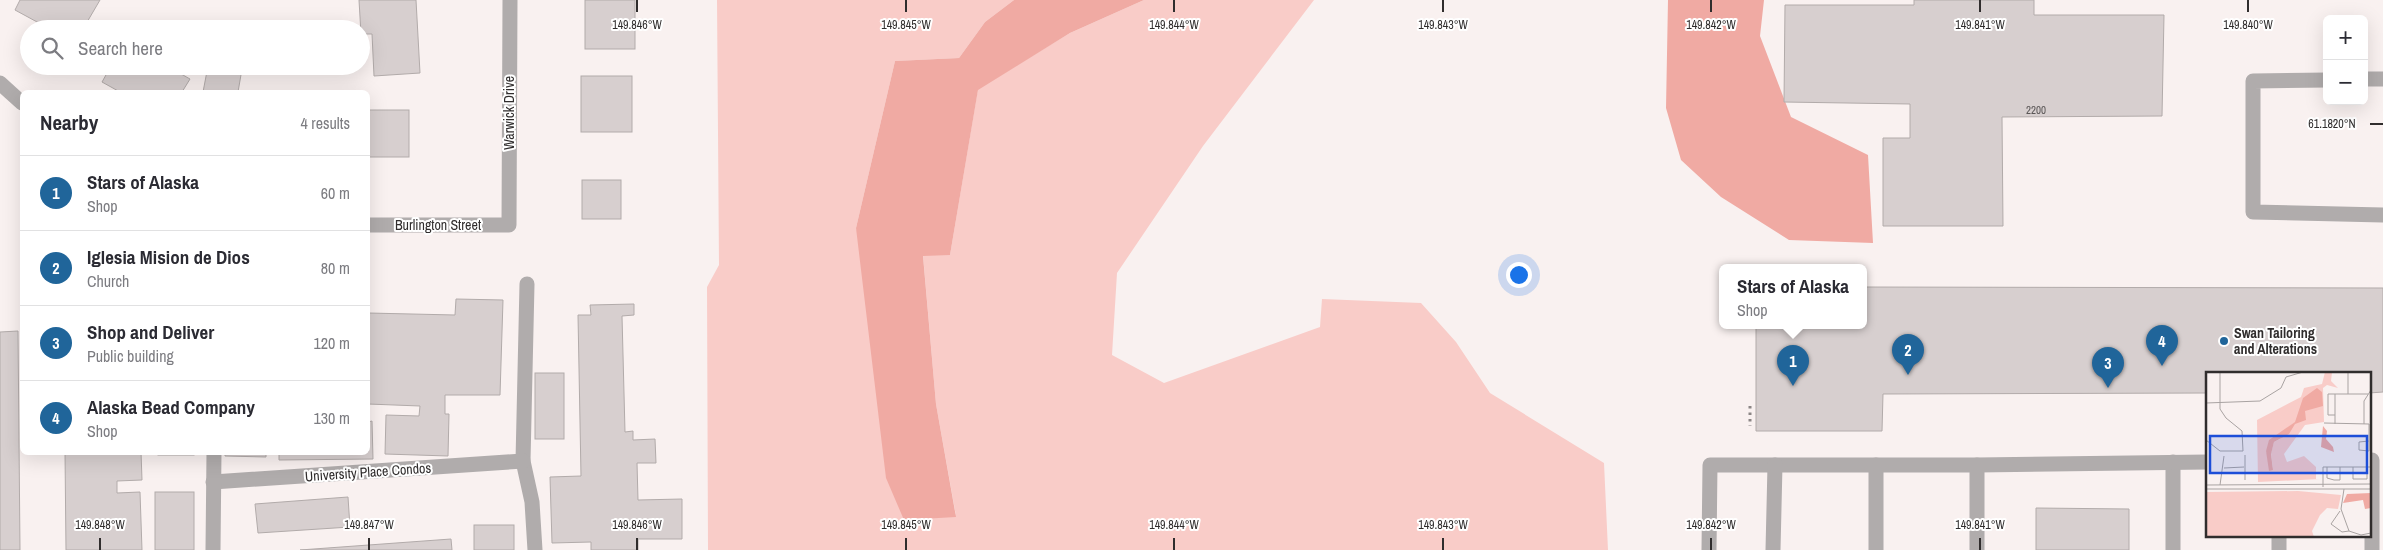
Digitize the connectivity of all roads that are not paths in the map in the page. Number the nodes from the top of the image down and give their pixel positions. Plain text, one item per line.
1 (510, 0) edge
2 (2368, 79) edge
3 (2383, 79) edge
4 (2323, 80) edge
5 (0, 83) edge
6 (20, 101) edge
7 (2383, 215) edge
8 (370, 225) edge
9 (509, 225) joint
10 (527, 284) dead end
11 (214, 455) edge
12 (2375, 460) edge
13 (523, 461) junction
14 (2173, 462) junction
15 (2206, 462) edge
16 (1775, 465) junction
17 (1876, 465) junction
18 (1977, 465) junction
19 (213, 482) junction
20 (213, 550) edge
21 (536, 550) edge
22 (1710, 550) edge
23 (1773, 550) edge
24 (1876, 550) edge
25 (1977, 550) edge
26 (2173, 550) edge
27 (2372, 550) edge

1 - 9 street, Warwick Drive
2 - 3 street
4 - 7 street
5 - 6 street
8 - 9 street, Burlington Street
10 - 13 street
11 - 19 street
12 - 27 street
13 - 19 street, University Place Condos
13 - 21 street
14 - 15 street
14 - 18 street
14 - 26 street
16 - 17 street
16 - 22 street
16 - 23 street
17 - 18 street
17 - 24 street
18 - 25 street
19 - 20 street

